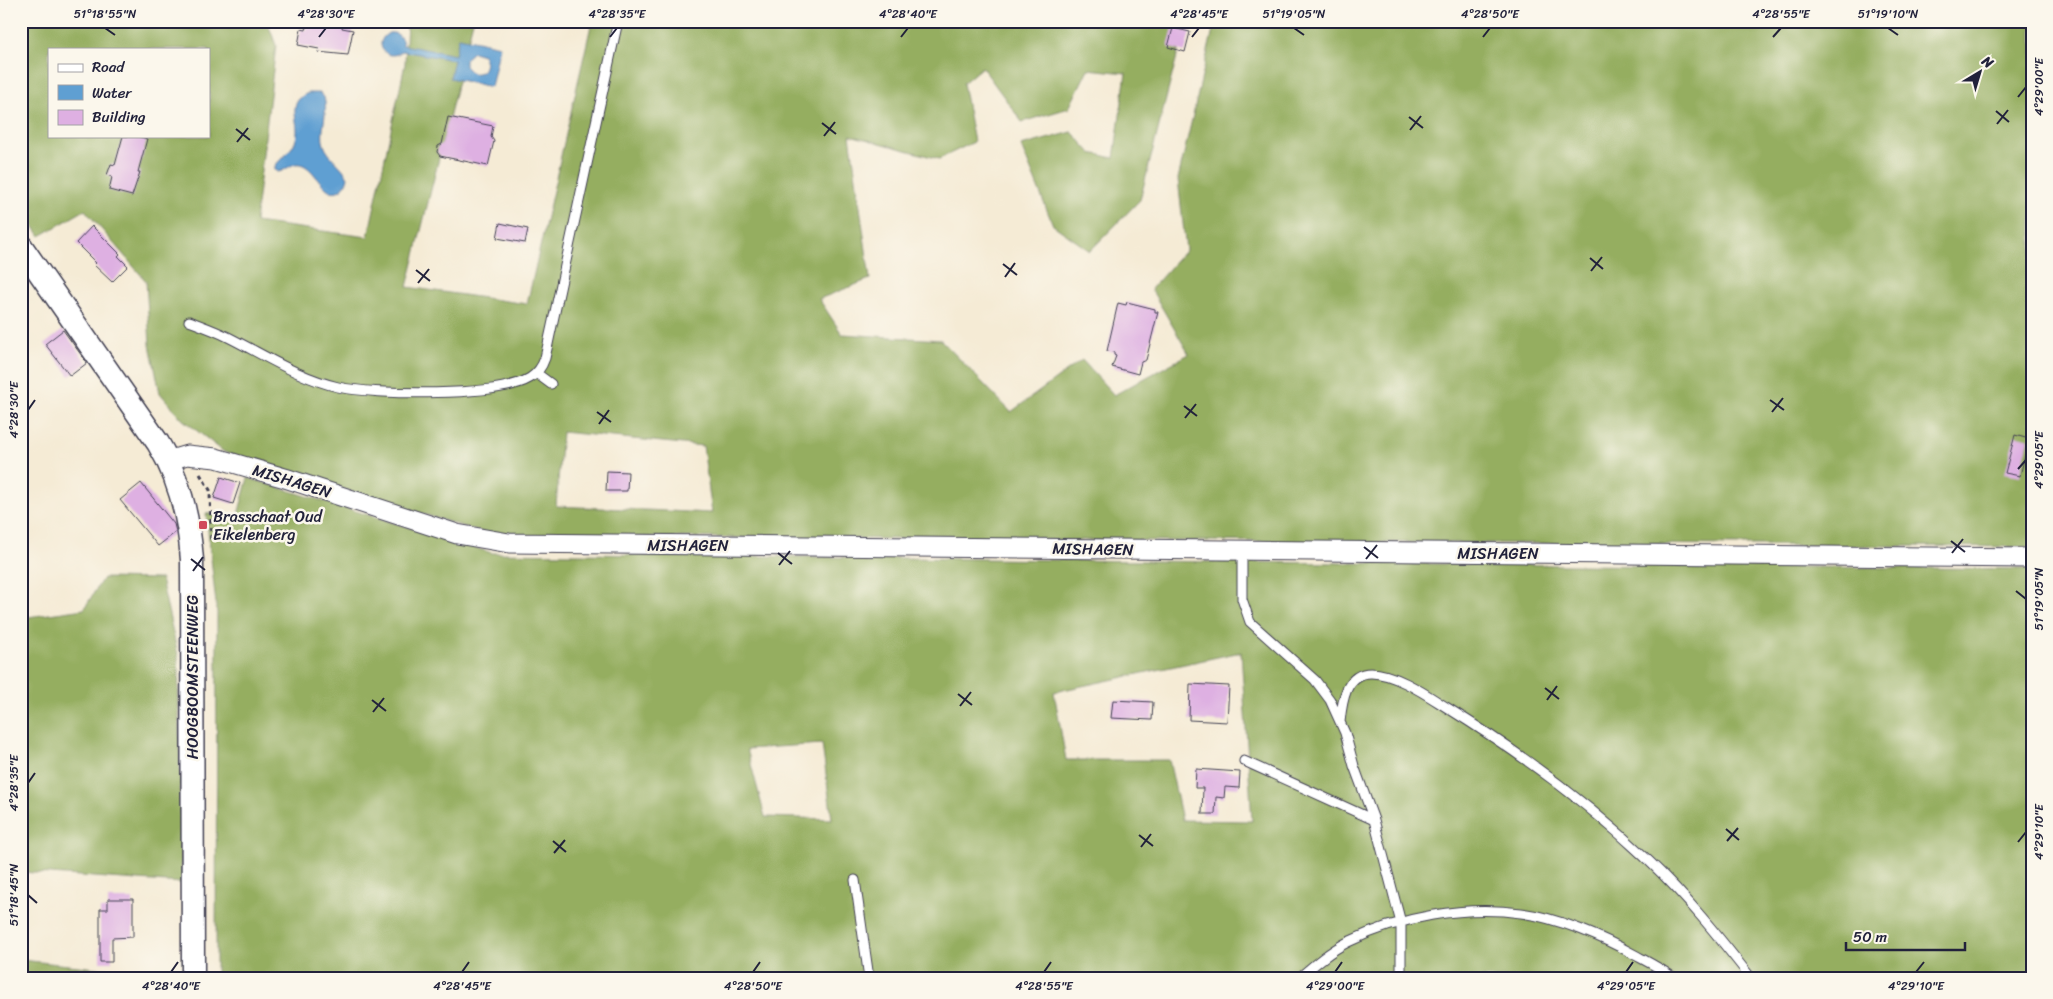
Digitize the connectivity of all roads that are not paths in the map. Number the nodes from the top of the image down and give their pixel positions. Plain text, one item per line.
1 (618, 21) edge
2 (21, 246) edge
3 (189, 321) dead end
4 (536, 373) junction
5 (551, 384) dead end
6 (167, 461) junction
7 (1242, 551) junction
8 (2032, 558) edge
9 (1340, 722) junction
10 (1244, 761) dead end
11 (1374, 820) junction
12 (855, 880) dead end
13 (1401, 923) junction
14 (193, 978) edge
15 (868, 978) edge
16 (1299, 978) edge
17 (1401, 978) edge
18 (1674, 978) edge
19 (1751, 978) edge

1 - 4 lane
2 - 6 street, HOOGBOOMSTEENWEG
3 - 4 lane
4 - 5 lane
6 - 7 street, MISHAGEN
6 - 14 street, HOOGBOOMSTEENWEG
7 - 8 street, MISHAGEN
7 - 9 lane
9 - 11 lane
9 - 19 lane
10 - 11 lane
11 - 13 lane
12 - 15 lane
13 - 16 lane
13 - 17 lane
13 - 18 lane

